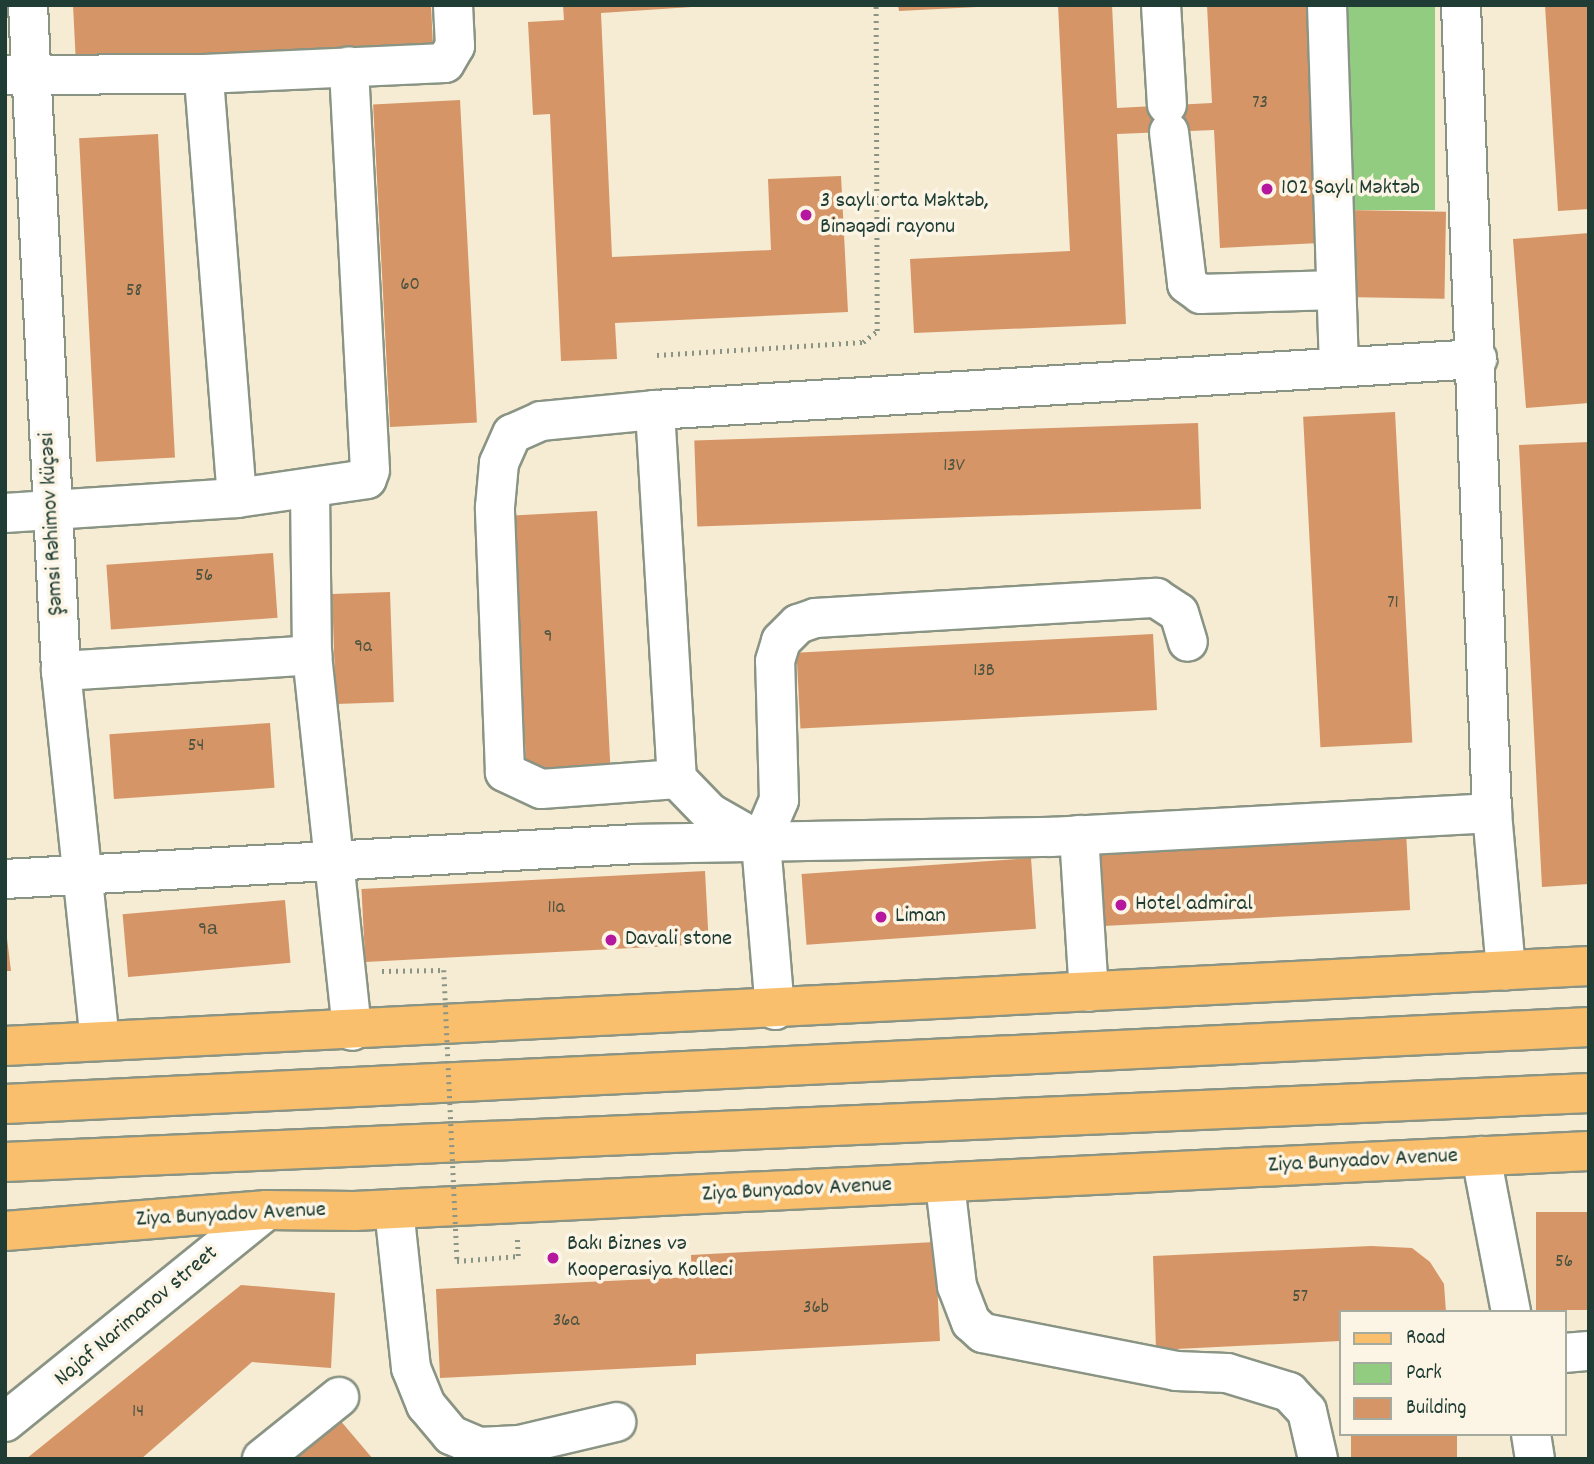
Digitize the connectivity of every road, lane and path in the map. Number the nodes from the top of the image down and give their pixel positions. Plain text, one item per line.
1 (28, 5) edge
2 (453, 5) edge
3 (876, 5) edge
4 (1161, 5) edge
5 (1327, 5) edge
6 (1461, 5) edge
7 (349, 67) junction
8 (204, 74) junction
9 (20, 75) edge
10 (1335, 290) junction
11 (657, 355) dead end
12 (1477, 359) junction
13 (1339, 367) junction
14 (656, 410) junction
15 (310, 491) junction
16 (237, 498) junction
17 (51, 511) junction
18 (5, 513) edge
19 (1188, 642) dead end
20 (312, 655) junction
21 (61, 671) junction
22 (677, 779) junction
23 (1492, 813) junction
24 (1079, 835) junction
25 (761, 842) junction
26 (331, 859) junction
27 (80, 873) junction
28 (5, 879) edge
29 (1589, 966) edge
30 (1506, 970) junction
31 (374, 972) dead end
32 (1089, 992) junction
33 (775, 1010) junction
34 (1589, 1027) edge
35 (352, 1031) junction
36 (100, 1041) junction
37 (5, 1046) edge
38 (1589, 1093) edge
39 (5, 1104) edge
40 (1589, 1151) edge
41 (1481, 1156) junction
42 (5, 1162) edge
43 (945, 1184) junction
44 (394, 1209) junction
45 (267, 1210) junction
46 (5, 1231) edge
47 (518, 1256) dead end
48 (1511, 1310) edge
49 (1589, 1351) edge
50 (1566, 1353) edge
51 (339, 1397) dead end
52 (5, 1422) edge
53 (616, 1422) dead end
54 (1531, 1436) edge
55 (262, 1459) edge
56 (1318, 1459) edge
57 (1535, 1459) edge

1 - 9 street, Şəmsi Rəhimov küçəsi
2 - 7 street
3 - 11 path
4 - 10 street
5 - 10 street
6 - 12 street
7 - 8 street
7 - 15 street
8 - 9 street
8 - 16 street
9 - 17 street, Şəmsi Rəhimov küçəsi
10 - 13 street
12 - 13 street
12 - 23 street
13 - 14 street
14 - 22 street
14 - 22 street
15 - 16 street
15 - 20 street
16 - 17 street
17 - 18 street
17 - 21 street, Şəmsi Rəhimov küçəsi
19 - 25 street
20 - 21 street
20 - 26 street
21 - 27 street, Şəmsi Rəhimov küçəsi
22 - 25 street
23 - 24 street
23 - 30 street
24 - 25 street
24 - 32 street
25 - 26 street
25 - 33 street
26 - 27 street
26 - 35 street
27 - 28 street
27 - 36 street, Şəmsi Rəhimov küçəsi
29 - 30 main road
30 - 32 main road
31 - 47 path, bridge
32 - 33 main road
33 - 35 main road
34 - 39 main road
35 - 36 main road
36 - 37 main road
38 - 42 main road
40 - 41 main road, Ziya Bunyadov Avenue
41 - 43 main road, Ziya Bunyadov Avenue
41 - 48 street
43 - 44 main road, Ziya Bunyadov Avenue
43 - 56 street
44 - 45 main road, Ziya Bunyadov Avenue
44 - 53 street
45 - 46 main road, Ziya Bunyadov Avenue
45 - 52 street, Najaf Narimanov street
49 - 50 street
51 - 55 street
54 - 57 street

